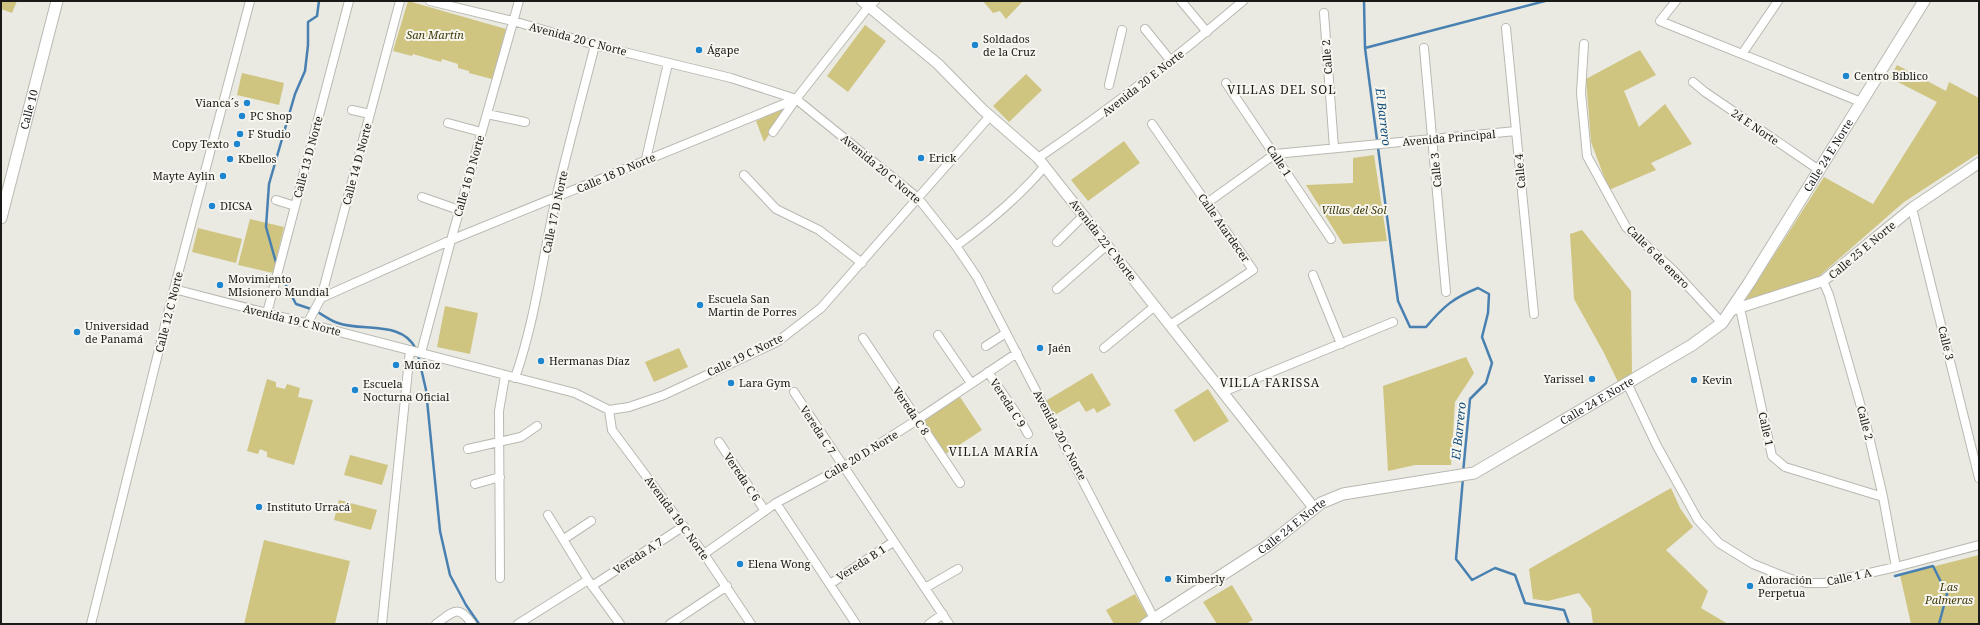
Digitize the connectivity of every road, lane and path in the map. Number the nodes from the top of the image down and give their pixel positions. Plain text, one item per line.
1 (57, 1) edge
2 (250, 1) edge
3 (349, 1) edge
4 (400, 1) edge
5 (432, 1) edge
6 (519, 1) edge
7 (1181, 1) edge
8 (1243, 1) edge
9 (1676, 1) edge
10 (1778, 1) edge
11 (1924, 1) edge
12 (869, 3) edge
13 (1324, 13) dead end
14 (513, 21) junction
15 (1506, 28) dead end
16 (1145, 29) dead end
17 (1122, 30) dead end
18 (1206, 32) junction
19 (1584, 44) dead end
20 (595, 45) junction
21 (1424, 48) dead end
22 (1742, 54) junction
23 (1171, 61) junction
24 (668, 63) junction
25 (1693, 82) dead end
26 (1226, 83) dead end
27 (1109, 85) dead end
28 (796, 99) junction
29 (1861, 102) junction
30 (352, 110) dead end
31 (370, 114) junction
32 (487, 114) junction
33 (990, 116) junction
34 (525, 122) dead end
35 (448, 123) dead end
36 (1152, 124) dead end
37 (1516, 131) junction
38 (481, 132) junction
39 (773, 132) dead end
40 (1433, 140) junction
41 (1334, 148) junction
42 (1275, 154) junction
43 (646, 159) junction
44 (1041, 162) junction
45 (1979, 163) edge
46 (1819, 170) junction
47 (744, 175) dead end
48 (422, 197) dead end
49 (556, 198) junction
50 (918, 198) junction
51 (276, 200) dead end
52 (1207, 203) junction
53 (295, 206) junction
54 (1912, 208) junction
55 (459, 210) junction
56 (1084, 215) junction
57 (1, 218) edge
58 (1331, 239) dead end
59 (451, 240) junction
60 (1057, 242) dead end
61 (1107, 245) junction
62 (956, 246) junction
63 (862, 263) junction
64 (1313, 275) dead end
65 (1823, 281) junction
66 (174, 289) junction
67 (1056, 289) dead end
68 (1446, 292) dead end
69 (321, 298) junction
70 (1155, 306) junction
71 (1736, 309) junction
72 (267, 313) junction
73 (1534, 314) dead end
74 (1393, 322) dead end
75 (1722, 322) junction
76 (308, 324) junction
77 (1170, 326) junction
78 (1006, 333) junction
79 (938, 335) dead end
80 (863, 338) dead end
81 (1341, 344) junction
82 (986, 346) dead end
83 (1104, 348) dead end
84 (410, 350) junction
85 (421, 352) junction
86 (1017, 353) junction
87 (988, 372) junction
88 (505, 376) junction
89 (515, 378) junction
90 (1627, 383) junction
91 (971, 384) junction
92 (794, 392) dead end
93 (1223, 392) junction
94 (609, 410) junction
95 (917, 420) junction
96 (537, 426) dead end
97 (1028, 434) dead end
98 (499, 441) junction
99 (719, 442) dead end
100 (468, 449) dead end
101 (843, 467) junction
102 (500, 477) junction
103 (1979, 478) edge
104 (960, 483) dead end
105 (475, 484) dead end
106 (1883, 497) junction
107 (776, 503) junction
108 (1314, 508) junction
109 (765, 511) junction
110 (548, 515) dead end
111 (591, 521) dead end
112 (684, 526) junction
113 (564, 540) junction
114 (893, 542) junction
115 (1979, 545) edge
116 (704, 554) junction
117 (1896, 567) junction
118 (958, 569) dead end
119 (500, 578) dead end
120 (590, 583) junction
121 (830, 584) junction
122 (727, 586) junction
123 (925, 588) junction
124 (943, 614) junction
125 (1153, 622) edge
126 (91, 624) edge
127 (382, 624) edge
128 (436, 624) edge
129 (472, 624) edge
130 (518, 624) edge
131 (620, 624) edge
132 (670, 624) edge
133 (751, 624) edge
134 (856, 624) edge
135 (929, 624) edge
136 (949, 624) edge

1 - 57 main road, Calle 10
2 - 66 street, Calle 12 C Norte
3 - 53 street, Calle 13 D Norte
4 - 31 street, Calle 14 D Norte
5 - 14 street, Avenida 20 C Norte
6 - 14 street, Calle 16 D Norte
7 - 18 street
8 - 18 street, Avenida 20 E Norte
9 - 22 street
10 - 22 street
11 - 29 main road, Calle 24 E Norte
12 - 28 street
12 - 33 street, Avenida 22 C Norte
13 - 41 street, Calle 2
14 - 20 street, Avenida 20 C Norte
14 - 32 street, Calle 16 D Norte
15 - 37 street, Calle 4
16 - 23 street
17 - 27 street
18 - 23 street, Avenida 20 E Norte
19 - 75 street, Calle 6 de enero
20 - 24 street, Avenida 20 C Norte
20 - 49 street, Calle 17 D Norte
21 - 40 street, Calle 3
22 - 29 street
23 - 44 street, Avenida 20 E Norte
24 - 28 street, Avenida 20 C Norte
24 - 43 street
25 - 46 street, 24 E Norte
26 - 42 street, Calle 1
28 - 39 street
28 - 43 street, Calle 18 D Norte
28 - 50 street, Avenida 20 C Norte
29 - 46 main road, Calle 24 E Norte
30 - 31 street
31 - 69 street, Calle 14 D Norte
32 - 34 street
32 - 38 street, Calle 16 D Norte
33 - 44 street, Avenida 22 C Norte
33 - 50 street, Calle 19 C Norte
35 - 38 street
36 - 52 street, Calle Atardecer
37 - 40 street, Avenida Principal
37 - 73 street, Calle 4
38 - 55 street, Calle 16 D Norte
40 - 41 street, Avenida Principal
40 - 68 street, Calle 3
41 - 42 street, Avenida Principal
42 - 52 street, Avenida Principal
42 - 58 street, Calle 1
43 - 49 street, Calle 18 D Norte
44 - 56 street, Avenida 22 C Norte
44 - 62 street, Avenida 20 E Norte
45 - 54 street, Calle 25 E Norte
46 - 71 main road, Calle 24 E Norte
47 - 63 street
48 - 55 street
49 - 59 street, Calle 18 D Norte
49 - 89 street, Calle 17 D Norte
50 - 62 street, Avenida 20 C Norte
50 - 63 street, Calle 19 C Norte
51 - 53 street
52 - 77 street, Calle Atardecer
53 - 72 street, Calle 13 D Norte
54 - 65 street, Calle 25 E Norte
54 - 103 street, Calle 3
55 - 59 street, Calle 16 D Norte
56 - 60 street
56 - 61 street, Avenida 22 C Norte
59 - 69 street, Calle 18 D Norte
59 - 85 street, Calle 16 D Norte
61 - 67 street
61 - 70 street, Avenida 22 C Norte
62 - 78 street, Avenida 20 C Norte
63 - 94 street, Calle 19 C Norte
64 - 81 street
65 - 71 street, Calle 25 E Norte
65 - 106 street, Calle 2
66 - 72 street, Avenida 19 C Norte
66 - 126 street, Calle 12 C Norte
69 - 76 street, Calle 14 D Norte
70 - 77 street, Avenida 22 C Norte
70 - 83 street
71 - 75 main road, Calle 24 E Norte
71 - 106 street, Calle 1
72 - 76 street, Avenida 19 C Norte
74 - 81 street
75 - 90 main road, Calle 24 E Norte
76 - 84 street, Avenida 19 C Norte
77 - 93 street, Avenida 22 C Norte
78 - 82 street
78 - 86 street, Avenida 20 C Norte
79 - 91 street
80 - 95 street, Vereda C 8
81 - 93 street
84 - 85 street, Avenida 19 C Norte
84 - 127 street
85 - 88 street
86 - 87 street, Calle 20 D Norte
86 - 125 street, Avenida 20 C Norte
87 - 91 street, Calle 20 D Norte
87 - 97 street, Vereda C 9
88 - 89 street
88 - 98 street
89 - 94 street
90 - 108 main road, Calle 24 E Norte
90 - 117 street, Calle 1 A
91 - 95 street, Calle 20 D Norte
92 - 101 street, Vereda C 7
93 - 108 street, Avenida 22 C Norte
94 - 112 street, Avenida 19 C Norte
95 - 101 street, Calle 20 D Norte
95 - 104 street, Vereda C 8
96 - 98 street
98 - 100 street
98 - 102 street
99 - 109 street, Vereda C 6
101 - 107 street, Calle 20 D Norte
101 - 114 street, Vereda C 7
102 - 105 street
102 - 119 street
106 - 117 street, Calle 2
107 - 109 street, Calle 20 D Norte
107 - 121 street
108 - 125 main road, Calle 24 E Norte
109 - 116 street, Calle 20 D Norte
110 - 113 street
111 - 113 street
112 - 116 street, Avenida 19 C Norte
112 - 120 street, Vereda A 7
113 - 120 street
114 - 121 street, Vereda B 1
114 - 123 street, Vereda C 7
115 - 117 street, Calle 1 A
116 - 122 street, Avenida 19 C Norte
118 - 123 street
120 - 130 street, Vereda A 7
120 - 131 street
121 - 134 street
122 - 132 street
122 - 133 street, Avenida 19 C Norte
123 - 124 street, Vereda C 7
124 - 135 street
124 - 136 street, Vereda C 7
128 - 129 street

